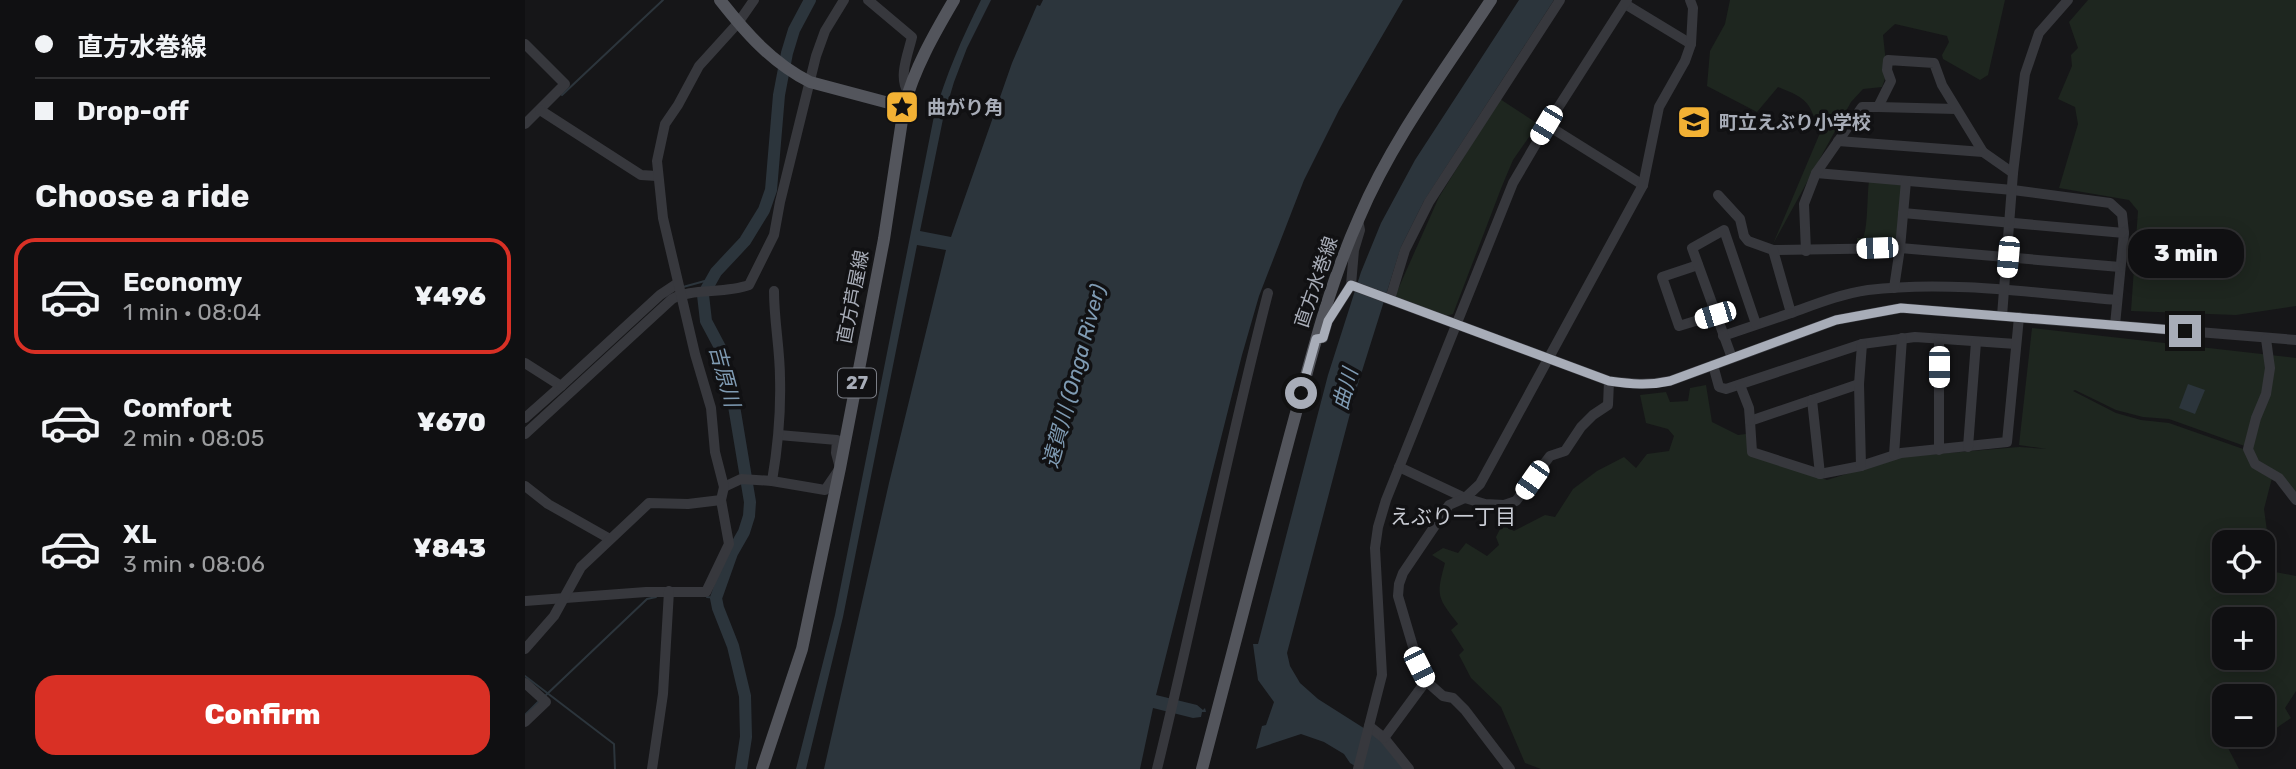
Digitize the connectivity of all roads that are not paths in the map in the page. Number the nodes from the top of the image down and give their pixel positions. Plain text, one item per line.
1 (720, 0) edge
2 (754, 0) edge
3 (844, 0) edge
4 (868, 0) edge
5 (954, 0) edge
6 (1491, 0) edge
7 (1560, 0) edge
8 (1690, 0) edge
9 (2069, 0) edge
10 (1626, 2) edge
11 (738, 23) junction
12 (525, 44) edge
13 (1691, 44) junction
14 (805, 80) junction
15 (908, 92) junction
16 (904, 107) junction
17 (1878, 107) junction
18 (1956, 109) junction
19 (540, 110) junction
20 (525, 124) edge
21 (1546, 125) junction
22 (1838, 141) junction
23 (1983, 152) junction
24 (1817, 173) junction
25 (2013, 173) junction
26 (657, 176) junction
27 (1906, 181) junction
28 (1643, 185) junction
29 (2013, 190) junction
30 (1717, 195) dead end
31 (1903, 214) junction
32 (1358, 218) junction
33 (2009, 223) junction
34 (2123, 233) junction
35 (1900, 248) junction
36 (1773, 250) junction
37 (1806, 251) junction
38 (2008, 257) junction
39 (1697, 265) junction
40 (2120, 267) junction
41 (1351, 285) junction
42 (1894, 288) junction
43 (681, 290) junction
44 (2004, 291) junction
45 (774, 292) dead end
46 (1268, 293) dead end
47 (1388, 298) junction
48 (2116, 300) junction
49 (1791, 313) junction
50 (1715, 315) junction
51 (2003, 316) junction
52 (2019, 317) junction
53 (1756, 324) junction
54 (2115, 325) junction
55 (1456, 326) junction
56 (1723, 336) junction
57 (1902, 338) junction
58 (1316, 339) junction
59 (2266, 339) junction
60 (1939, 340) junction
61 (2296, 340) edge
62 (1976, 342) junction
63 (1862, 344) junction
64 (2016, 344) junction
65 (1551, 358) junction
66 (1732, 358) junction
67 (525, 363) edge
68 (1713, 365) junction
69 (1609, 381) junction
70 (1859, 384) junction
71 (1740, 385) junction
72 (561, 386) junction
73 (1812, 400) junction
74 (527, 413) edge
75 (1750, 421) junction
76 (525, 434) edge
77 (779, 435) junction
78 (1968, 447) junction
79 (1939, 450) junction
80 (1894, 455) junction
81 (1861, 466) junction
82 (1399, 467) junction
83 (840, 468) junction
84 (1819, 474) junction
85 (772, 481) junction
86 (525, 486) edge
87 (724, 486) junction
88 (1465, 498) junction
89 (722, 500) junction
90 (2296, 500) edge
91 (610, 540) junction
92 (669, 591) junction
93 (564, 599) junction
94 (525, 601) edge
95 (525, 649) edge
96 (1426, 681) junction
97 (525, 682) edge
98 (525, 722) edge
99 (1369, 728) junction
100 (1384, 738) junction
101 (652, 769) edge
102 (762, 769) edge
103 (1157, 769) edge
104 (1202, 769) edge
105 (1358, 769) edge
106 (1409, 769) edge
107 (1510, 769) edge

1 - 11 main road
2 - 11 street
3 - 14 street
4 - 15 street
5 - 15 main road, 直方芦屋線 / 27
6 - 32 main road, 直方水巻線
7 - 47 street
8 - 13 street
9 - 25 street
10 - 13 street
10 - 21 street
11 - 14 main road
11 - 26 street
12 - 19 street
13 - 28 street
14 - 16 main road
14 - 43 street
15 - 16 main road, 直方芦屋線 / 27
16 - 83 main road, 直方芦屋線 / 27
17 - 18 street
17 - 18 street
17 - 22 street
18 - 23 street
19 - 20 street
19 - 26 street
21 - 28 street
21 - 55 street
22 - 23 street
22 - 24 street
23 - 25 street
24 - 27 street
24 - 37 street
25 - 29 street
26 - 43 street
27 - 29 street
27 - 31 street
28 - 65 street
29 - 33 street
29 - 34 street
30 - 36 street
31 - 33 street
31 - 35 street
32 - 41 street
32 - 58 main road, 直方水巻線
33 - 34 street
33 - 38 street
34 - 40 street
35 - 37 street
35 - 38 street
35 - 42 street
36 - 37 street
36 - 49 street
38 - 40 street
38 - 44 street
39 - 50 street
39 - 50 street
39 - 53 street
40 - 48 street
41 - 47 street
41 - 58 street
42 - 44 street
42 - 49 street
43 - 72 street
43 - 76 street
43 - 87 street
44 - 48 street
44 - 51 street
45 - 77 street
46 - 103 street
47 - 55 street
48 - 54 street
49 - 53 street
50 - 56 street
51 - 52 street
51 - 66 street
52 - 54 street
52 - 64 street
53 - 56 street
54 - 59 street
55 - 65 street
55 - 82 street
56 - 66 street
57 - 60 street
57 - 63 street
57 - 80 street
58 - 104 main road, 直方水巻線
59 - 61 street
59 - 90 street
60 - 62 street
60 - 79 street
62 - 64 street
62 - 78 street
63 - 70 street
63 - 71 street
64 - 78 street
65 - 69 street
65 - 88 street
66 - 68 street
67 - 72 street
68 - 69 street
68 - 71 street
69 - 88 street
70 - 73 street
70 - 81 street
71 - 75 street
72 - 74 street
73 - 75 street
73 - 84 street
75 - 84 street
77 - 83 street
77 - 85 street
78 - 79 street
79 - 80 street
80 - 81 street
81 - 84 street
82 - 88 street
82 - 99 street
83 - 85 street
83 - 102 main road, 直方芦屋線 / 27
85 - 87 street
86 - 91 street
87 - 89 street
88 - 96 street
89 - 91 street
89 - 92 street
91 - 93 street
92 - 93 street
92 - 101 street
93 - 94 street
93 - 95 street
96 - 100 street
96 - 107 street
97 - 98 street
99 - 100 street
99 - 105 street
100 - 106 street

